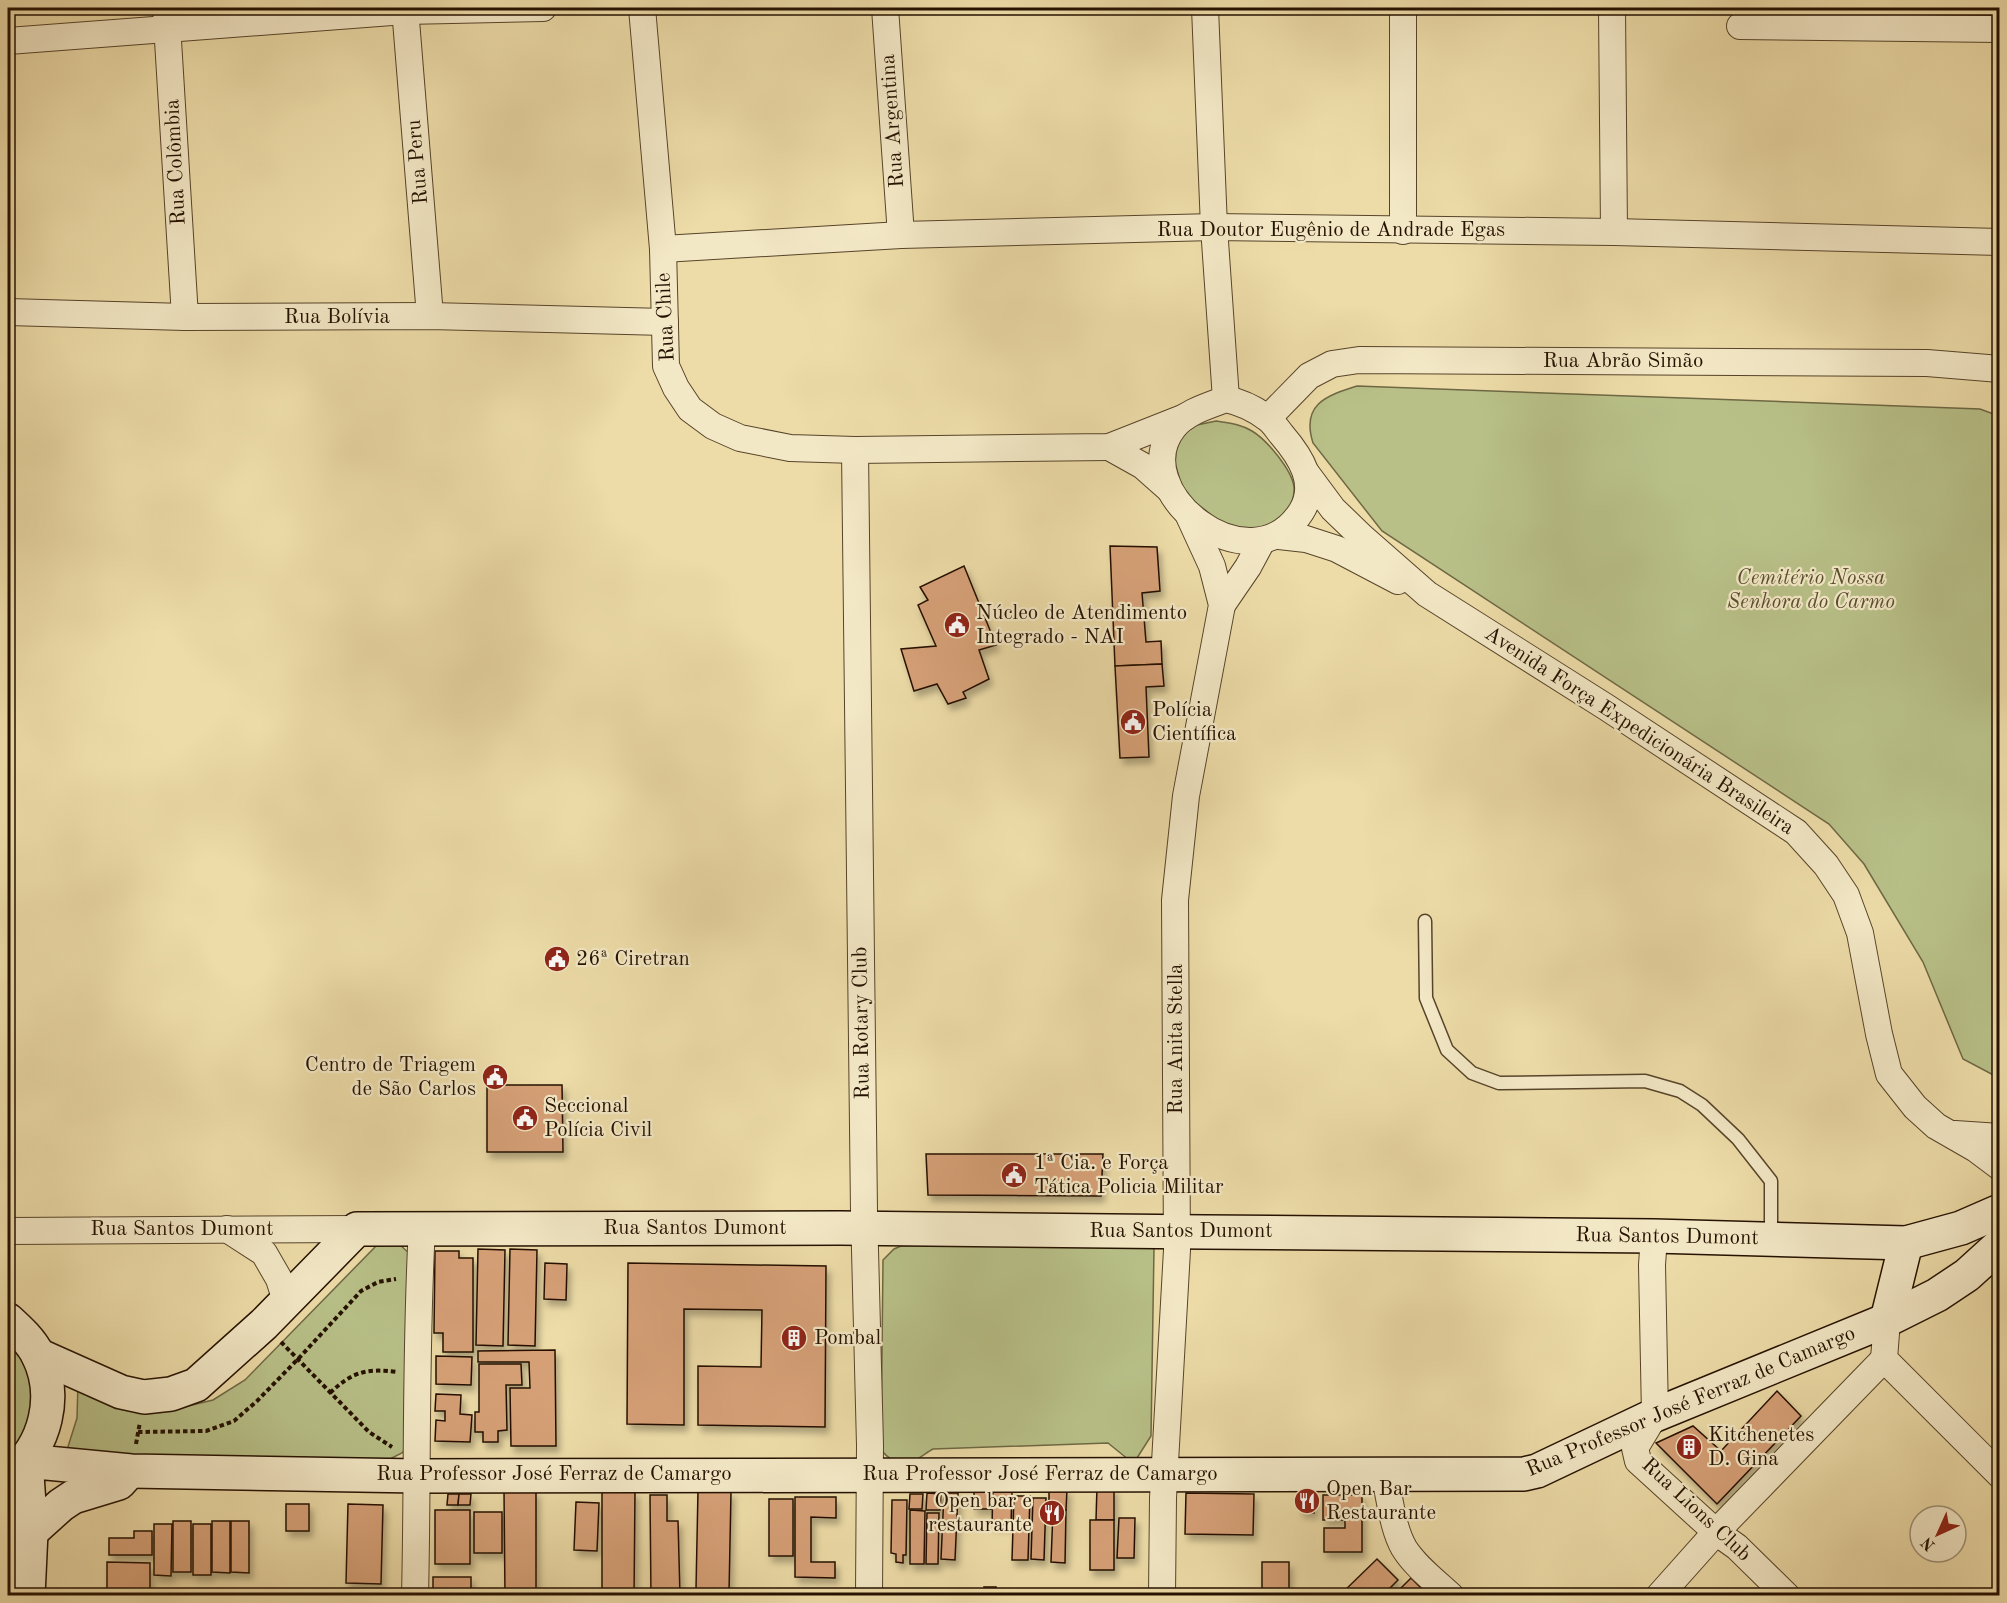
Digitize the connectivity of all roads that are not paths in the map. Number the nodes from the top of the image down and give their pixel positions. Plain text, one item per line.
1 (543, 8) edge
2 (642, 8) edge
3 (885, 8) edge
4 (1205, 8) edge
5 (1403, 8) edge
6 (1612, 8) edge
7 (405, 9) edge
8 (1812, 17) edge
9 (167, 18) edge
10 (1993, 21) edge
11 (1740, 26) dead end
12 (8, 41) edge
13 (1214, 227) junction
14 (1403, 231) junction
15 (1614, 232) junction
16 (901, 235) junction
17 (2000, 242) edge
18 (663, 249) junction
19 (8, 312) edge
20 (430, 316) junction
21 (185, 317) junction
22 (666, 322) junction
23 (2000, 369) edge
24 (1226, 399) junction
25 (1185, 417) junction
26 (1268, 418) junction
27 (1109, 447) junction
28 (855, 450) junction
29 (1307, 474) junction
30 (1169, 489) junction
31 (1189, 516) junction
32 (1270, 538) junction
33 (1427, 594) junction
34 (1222, 605) junction
35 (1425, 921) dead end
36 (1951, 1134) junction
37 (2000, 1137) edge
38 (2000, 1167) edge
39 (2000, 1211) edge
40 (226, 1228) junction
41 (422, 1228) junction
42 (864, 1228) junction
43 (357, 1229) junction
44 (8, 1231) edge
45 (1177, 1232) junction
46 (1654, 1236) junction
47 (1771, 1240) junction
48 (1906, 1243) junction
49 (2000, 1245) edge
50 (286, 1301) junction
51 (8, 1320) edge
52 (1887, 1320) junction
53 (38, 1355) junction
54 (1884, 1359) junction
55 (1655, 1415) junction
56 (418, 1464) junction
57 (17, 1469) edge
58 (131, 1471) junction
59 (870, 1474) junction
60 (1384, 1474) junction
61 (2000, 1475) edge
62 (1164, 1476) junction
63 (31, 1532) junction
64 (1716, 1532) junction
65 (28, 1596) edge
66 (415, 1596) edge
67 (869, 1596) edge
68 (1162, 1596) edge
69 (1450, 1596) edge
70 (1659, 1596) edge
71 (1787, 1596) edge

1 - 7 street
2 - 18 street, Rua Chile
3 - 16 street, Rua Argentina
4 - 13 street
5 - 14 street
6 - 15 street
7 - 9 street
7 - 20 street, Rua Peru
8 - 10 street
8 - 11 street
9 - 12 street
9 - 21 street, Rua Colômbia
13 - 14 street, Rua Doutor Eugênio de Andrade Egas
13 - 16 street, Rua Doutor Eugênio de Andrade Egas
13 - 24 street
14 - 15 street, Rua Doutor Eugênio de Andrade Egas
15 - 17 street, Rua Doutor Eugênio de Andrade Egas
16 - 18 street, Rua Doutor Eugênio de Andrade Egas
18 - 22 street, Rua Chile
19 - 21 street, Rua Bolívia
20 - 21 street, Rua Bolívia
20 - 22 street, Rua Bolívia
22 - 28 street, Rua Chile
23 - 26 street, Rua Abrão Simão
24 - 25 street
24 - 26 street
25 - 27 street
25 - 30 street
26 - 29 street
27 - 28 street, Rua Chile
27 - 30 street
28 - 42 street, Rua Rotary Club
29 - 32 street
29 - 33 street, Avenida Força Expedicionária Brasileira
30 - 31 street
31 - 32 street
31 - 34 street
32 - 33 street, Avenida Força Expedicionária Brasileira
32 - 34 street
33 - 36 street, Avenida Força Expedicionária Brasileira
34 - 45 street, Rua Anita Stella
35 - 47 lane
36 - 37 street
36 - 38 street, Avenida Força Expedicionária Brasileira
39 - 48 street, Rua Santos Dumont
40 - 43 street, Rua Santos Dumont
40 - 44 street, Rua Santos Dumont
40 - 50 street
41 - 42 street, Rua Santos Dumont
41 - 43 street, Rua Santos Dumont
41 - 56 street
42 - 45 street, Rua Santos Dumont
42 - 59 street, Rua Rotary Club
43 - 50 street
45 - 46 street, Rua Santos Dumont
45 - 62 street, Rua Anita Stella
46 - 47 street, Rua Santos Dumont
46 - 55 street
47 - 48 street, Rua Santos Dumont
48 - 52 street
49 - 52 street, Rua Professor José Ferraz de Camargo
50 - 53 street
51 - 53 street
52 - 54 street
52 - 55 street, Rua Professor José Ferraz de Camargo
53 - 57 street
54 - 61 street
54 - 64 street
55 - 60 street, Rua Professor José Ferraz de Camargo
55 - 64 street, Rua Lions Club
56 - 58 street, Rua Professor José Ferraz de Camargo
56 - 59 street, Rua Professor José Ferraz de Camargo
56 - 66 street
57 - 58 street, Rua Professor José Ferraz de Camargo
57 - 63 street
58 - 63 street
59 - 62 street, Rua Professor José Ferraz de Camargo
59 - 67 street, Rua Rotary Club
60 - 62 street, Rua Professor José Ferraz de Camargo
60 - 69 street
62 - 68 street, Rua Anita Stella
63 - 65 street
64 - 70 street
64 - 71 street, Rua Lions Club

